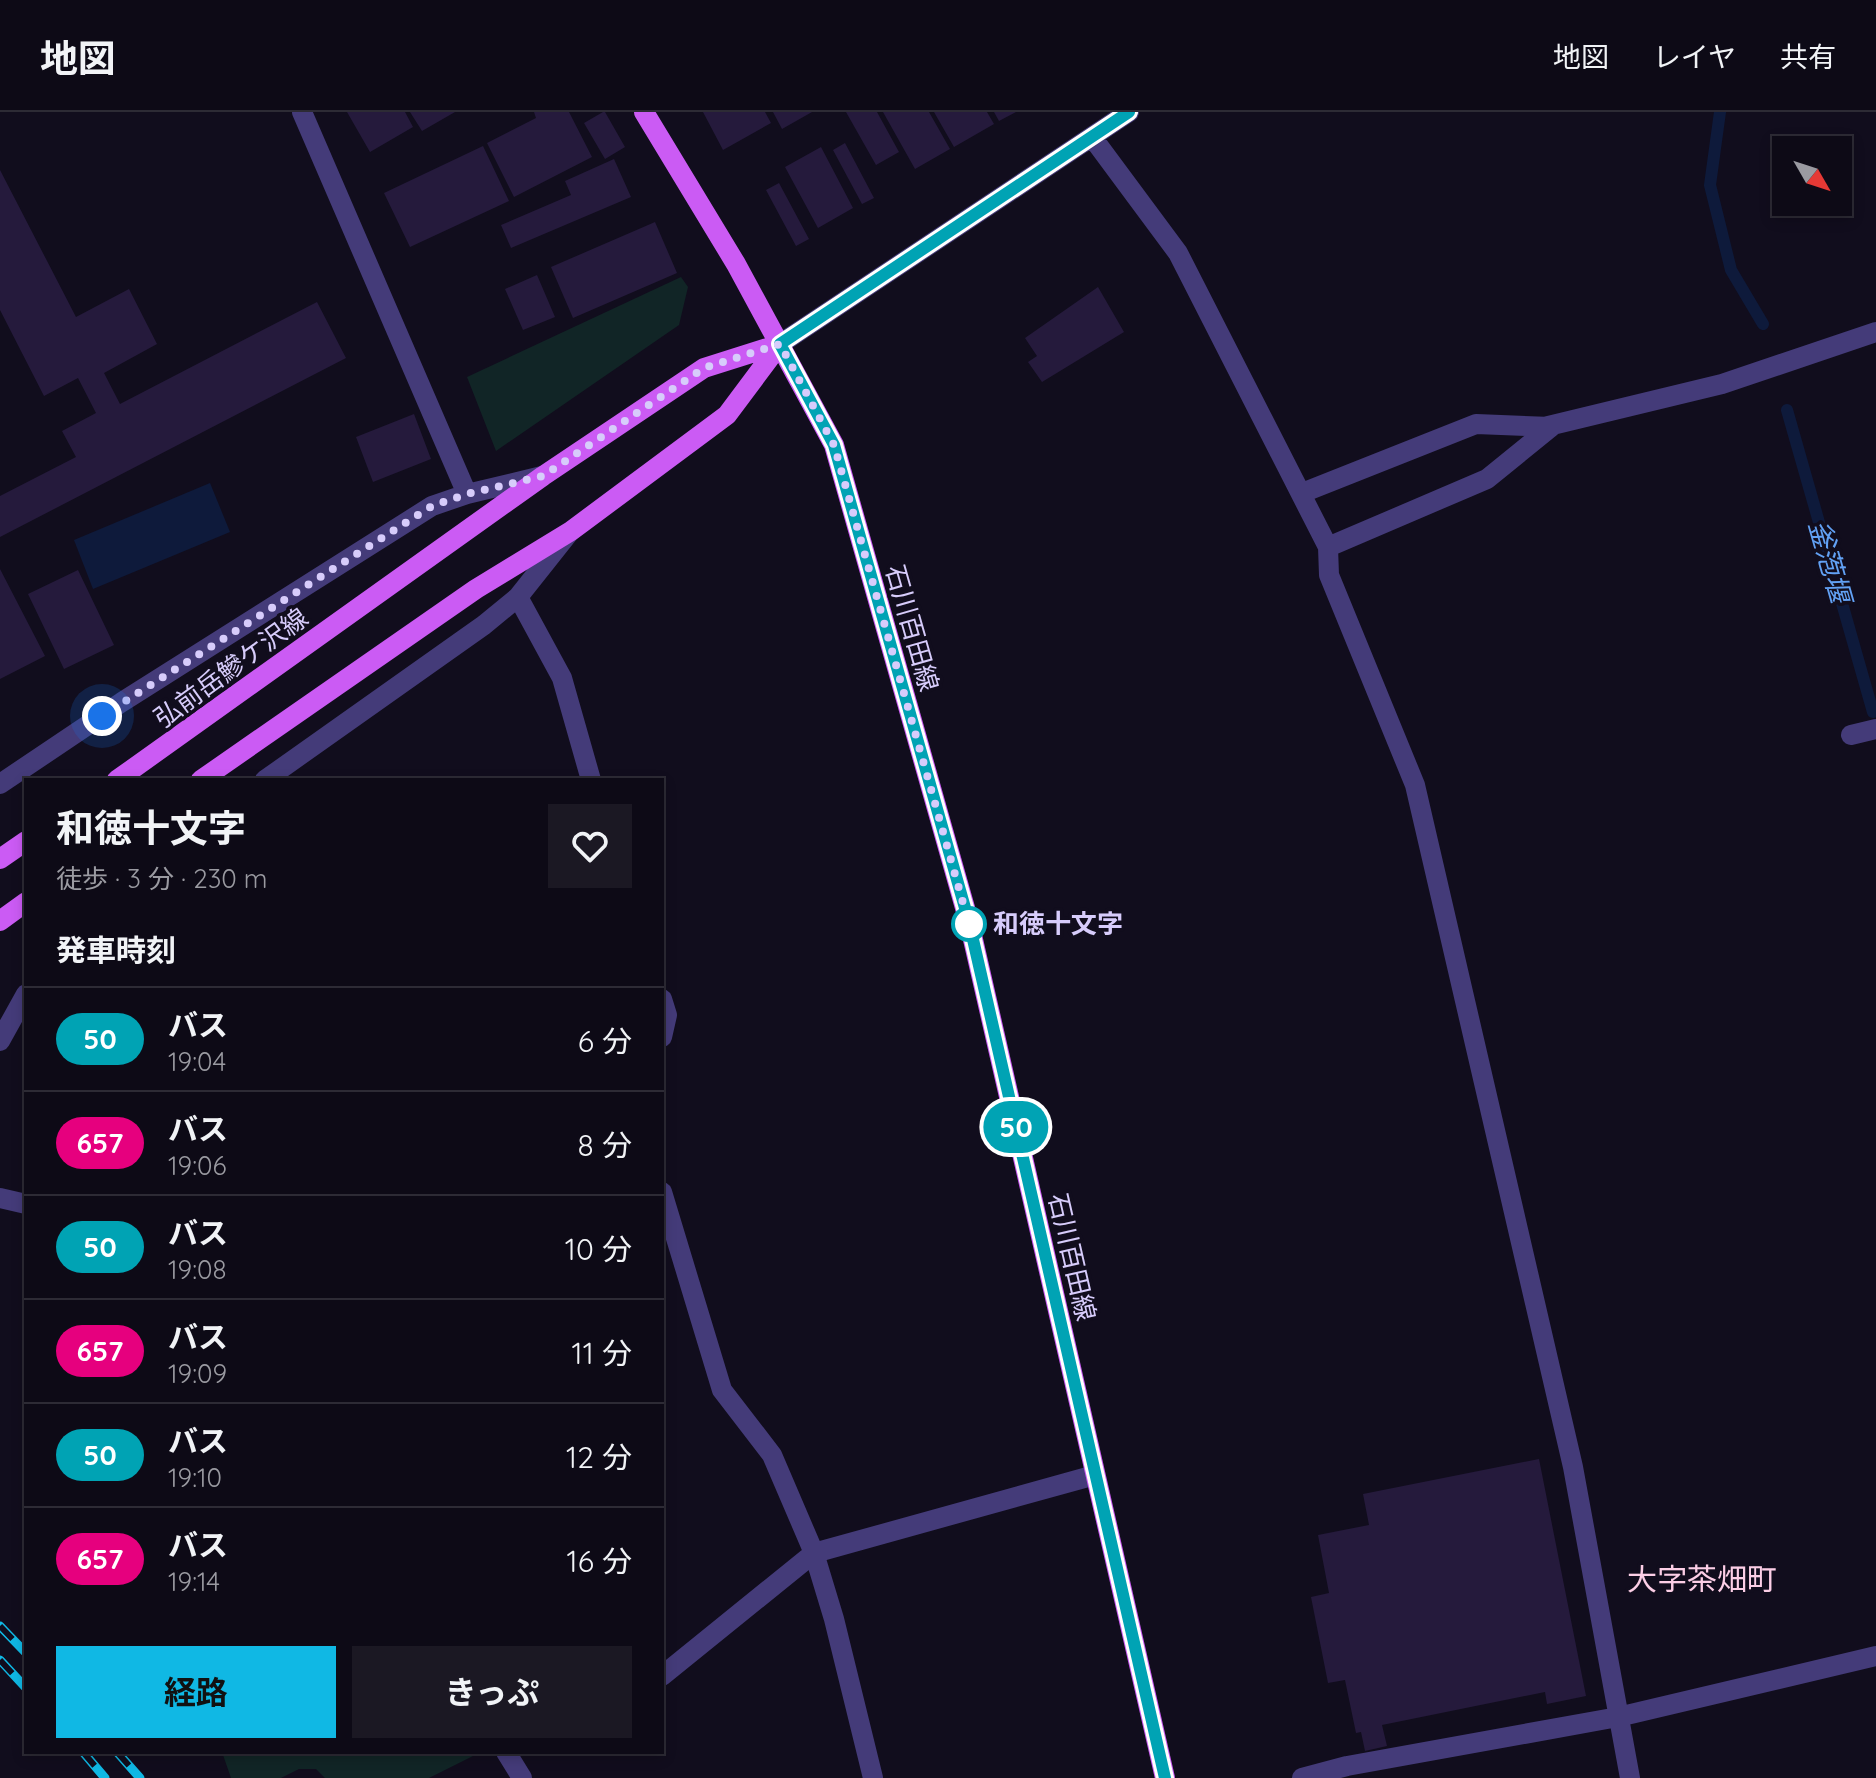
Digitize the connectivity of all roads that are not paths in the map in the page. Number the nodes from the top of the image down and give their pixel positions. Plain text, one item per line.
1 (302, 112) edge
2 (644, 112) edge
3 (1129, 112) edge
4 (1092, 137) junction
5 (1876, 332) edge
6 (780, 344) junction
7 (1540, 428) junction
8 (543, 476) junction
9 (1302, 493) junction
10 (467, 494) junction
11 (571, 531) junction
12 (1328, 547) junction
13 (518, 597) junction
14 (1876, 729) edge
15 (1851, 735) dead end
16 (120, 778) edge
17 (204, 778) edge
18 (268, 778) edge
19 (590, 778) edge
20 (0, 784) edge
21 (24, 842) edge
22 (0, 859) edge
23 (24, 903) edge
24 (0, 921) edge
25 (664, 1005) edge
26 (23, 1007) edge
27 (664, 1028) edge
28 (0, 1041) edge
29 (0, 1198) edge
30 (664, 1199) edge
31 (24, 1204) edge
32 (1095, 1475) junction
33 (814, 1553) junction
34 (1876, 1656) edge
35 (664, 1674) edge
36 (1618, 1717) junction
37 (873, 1778) edge
38 (1165, 1778) edge
39 (1302, 1778) edge
40 (1630, 1778) edge

1 - 10 street
2 - 6 main road
3 - 4 street
4 - 6 street
4 - 9 street
5 - 7 street
6 - 8 main road, 弘前岳鰺ケ沢線
6 - 11 main road
6 - 32 main road, 石川百田線
7 - 9 street
7 - 12 street
8 - 10 street
8 - 16 main road, 弘前岳鰺ケ沢線
9 - 12 street
10 - 20 street
11 - 13 street
11 - 17 main road
12 - 36 street
13 - 18 street
13 - 19 street
14 - 15 street
21 - 22 main road
23 - 24 main road
25 - 27 street
26 - 28 street
29 - 31 street
30 - 33 street
32 - 33 street
32 - 38 main road, 石川百田線
33 - 35 street
33 - 37 street
34 - 36 street
36 - 39 street
36 - 40 street

